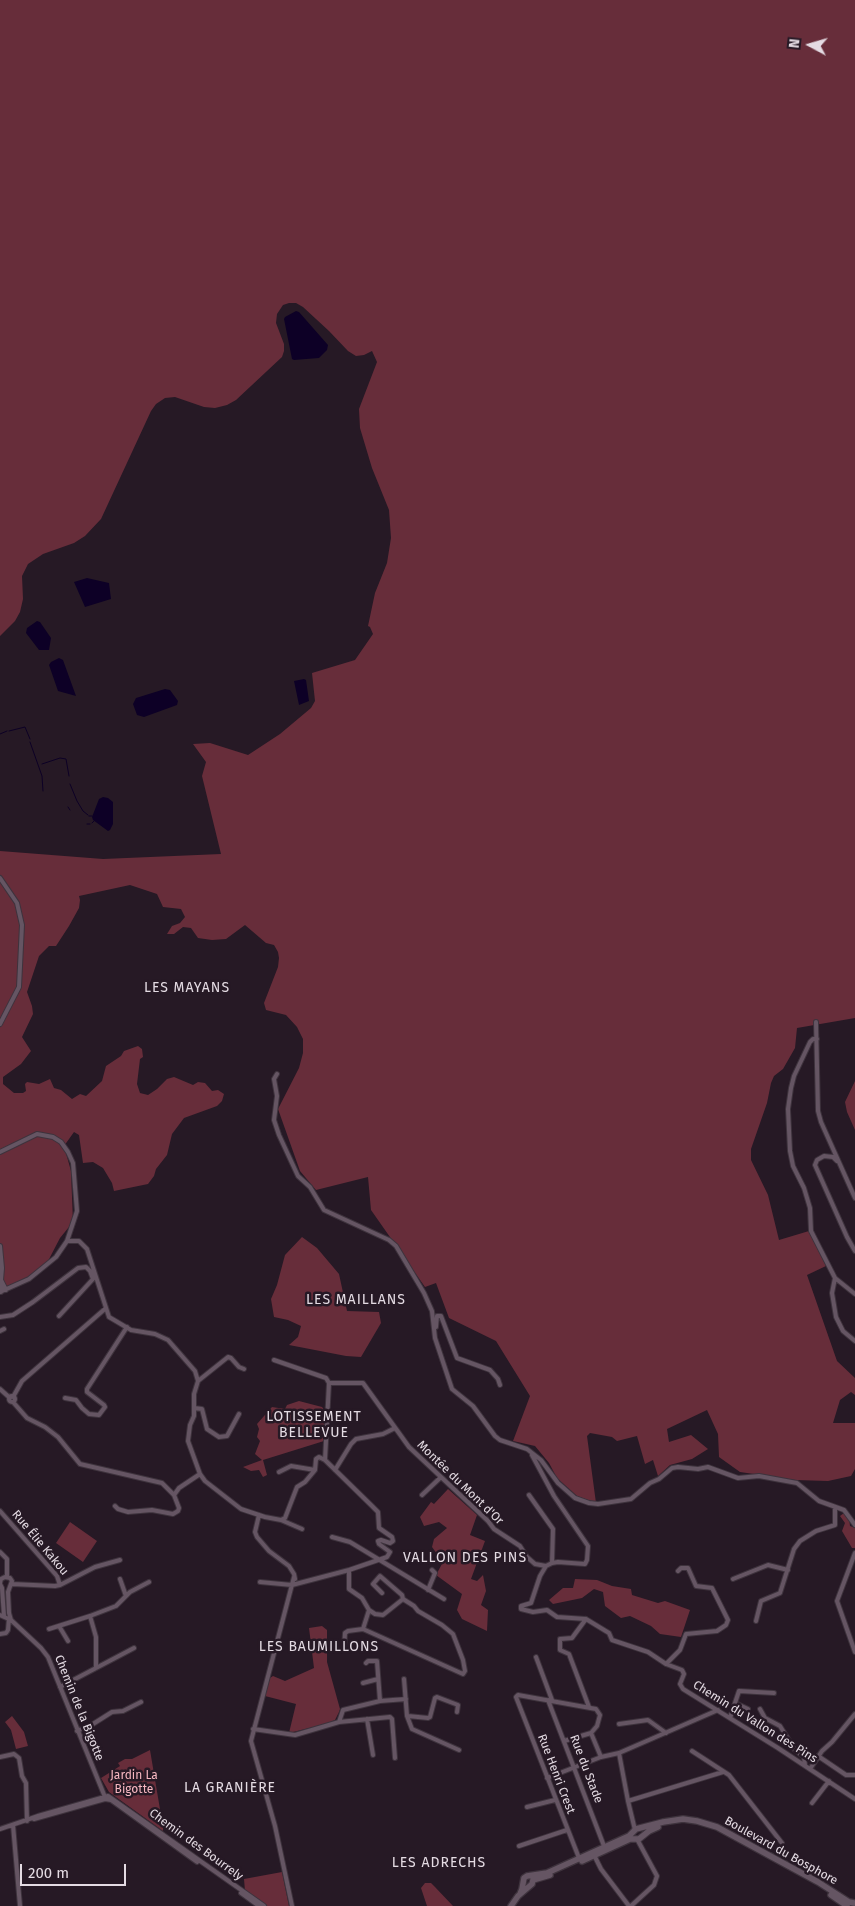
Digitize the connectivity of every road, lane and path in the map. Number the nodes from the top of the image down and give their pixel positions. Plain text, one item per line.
1 (0, 878) edge
2 (816, 1022) dead end
3 (0, 1024) edge
4 (816, 1039) junction
5 (277, 1074) dead end
6 (0, 1152) edge
7 (839, 1162) junction
8 (855, 1198) edge
9 (67, 1241) junction
10 (0, 1246) edge
11 (855, 1251) edge
12 (92, 1266) junction
13 (86, 1267) junction
14 (835, 1278) junction
15 (1, 1280) edge
16 (6, 1290) junction
17 (1, 1292) edge
18 (855, 1294) edge
19 (106, 1308) junction
20 (58, 1316) dead end
21 (0, 1317) edge
22 (127, 1327) junction
23 (855, 1341) edge
24 (437, 1343) junction
25 (274, 1360) dead end
26 (244, 1369) dead end
27 (198, 1381) junction
28 (329, 1383) junction
29 (500, 1385) dead end
30 (0, 1389) edge
31 (11, 1397) junction
32 (65, 1398) dead end
33 (194, 1408) junction
34 (239, 1414) dead end
35 (395, 1428) junction
36 (531, 1452) junction
37 (325, 1460) junction
38 (315, 1470) junction
39 (335, 1470) junction
40 (280, 1472) dead end
41 (200, 1474) junction
42 (440, 1478) junction
43 (174, 1495) junction
44 (422, 1495) dead end
45 (529, 1495) dead end
46 (115, 1506) dead end
47 (835, 1508) junction
48 (0, 1511) edge
49 (259, 1515) junction
50 (281, 1520) junction
51 (855, 1525) edge
52 (302, 1530) dead end
53 (332, 1537) dead end
54 (0, 1552) edge
55 (855, 1554) edge
56 (120, 1560) dead end
57 (380, 1560) junction
58 (552, 1563) junction
59 (546, 1566) junction
60 (349, 1570) junction
61 (432, 1570) dead end
62 (788, 1570) junction
63 (678, 1571) dead end
64 (342, 1572) junction
65 (8, 1577) junction
66 (348, 1578) junction
67 (120, 1579) dead end
68 (733, 1579) dead end
69 (149, 1582) dead end
70 (260, 1582) dead end
71 (12, 1584) junction
72 (293, 1584) junction
73 (1, 1585) edge
74 (60, 1585) junction
75 (9, 1588) junction
76 (428, 1590) junction
77 (382, 1593) dead end
78 (126, 1596) junction
79 (403, 1599) junction
80 (444, 1599) dead end
81 (369, 1610) junction
82 (90, 1616) junction
83 (6, 1617) edge
84 (586, 1619) junction
85 (756, 1621) dead end
86 (59, 1626) junction
87 (49, 1629) dead end
88 (363, 1629) junction
89 (0, 1634) edge
90 (68, 1641) dead end
91 (134, 1648) dead end
92 (344, 1649) dead end
93 (855, 1652) edge
94 (536, 1657) dead end
95 (366, 1663) dead end
96 (666, 1664) junction
97 (96, 1668) junction
98 (378, 1679) junction
99 (404, 1680) dead end
100 (363, 1683) dead end
101 (60, 1687) junction
102 (774, 1693) dead end
103 (406, 1699) junction
104 (380, 1700) junction
105 (550, 1700) junction
106 (141, 1702) dead end
107 (735, 1703) junction
108 (589, 1707) junction
109 (748, 1708) dead end
110 (760, 1709) dead end
111 (718, 1710) junction
112 (457, 1712) dead end
113 (855, 1714) edge
114 (407, 1716) junction
115 (730, 1718) junction
116 (367, 1719) junction
117 (338, 1722) junction
118 (619, 1724) dead end
119 (253, 1729) junction
120 (78, 1731) junction
121 (591, 1732) junction
122 (666, 1733) junction
123 (564, 1741) junction
124 (459, 1750) dead end
125 (692, 1751) dead end
126 (620, 1754) junction
127 (373, 1756) dead end
128 (818, 1756) junction
129 (0, 1757) edge
130 (601, 1757) junction
131 (396, 1758) dead end
132 (805, 1766) junction
133 (575, 1768) junction
134 (810, 1769) junction
135 (723, 1772) junction
136 (855, 1775) edge
137 (547, 1778) junction
138 (829, 1781) junction
139 (105, 1797) junction
140 (855, 1799) edge
141 (556, 1800) junction
142 (628, 1801) junction
143 (812, 1803) dead end
144 (528, 1807) dead end
145 (27, 1821) junction
146 (13, 1825) junction
147 (0, 1829) edge
148 (567, 1830) junction
149 (638, 1836) junction
150 (612, 1843) junction
151 (782, 1843) dead end
152 (520, 1846) dead end
153 (604, 1846) junction
154 (597, 1854) junction
155 (579, 1858) junction
156 (529, 1881) junction
157 (512, 1904) edge
158 (852, 1905) edge
159 (20, 1906) edge
160 (259, 1906) edge
161 (264, 1906) edge
162 (292, 1906) edge
163 (630, 1906) edge

1 - 3 street
2 - 4 street
4 - 7 street
4 - 14 street
5 - 24 street
6 - 9 street
7 - 8 street
7 - 11 street
9 - 12 street
9 - 16 street
10 - 15 street
12 - 13 street
12 - 19 street
13 - 20 street
13 - 21 street
14 - 18 street
14 - 23 street
15 - 16 street
15 - 17 street
16 - 17 street
19 - 22 street
19 - 31 street
22 - 27 street
22 - 32 street
24 - 29 street
24 - 36 street
25 - 28 street
26 - 27 street
27 - 33 street
28 - 35 street, Montée du Mont d'Or
28 - 37 street
30 - 31 street
31 - 43 street
33 - 34 street
33 - 41 street
35 - 39 street
35 - 42 street, Montée du Mont d'Or
36 - 47 street
36 - 58 street
37 - 38 street
37 - 39 street
38 - 40 street
38 - 50 street
39 - 57 street
41 - 43 street
41 - 49 street
42 - 44 street
42 - 59 street, Montée du Mont d'Or
43 - 46 street
45 - 58 street
47 - 51 street
47 - 62 street
48 - 74 street, Rue Élie Kakou
49 - 50 street
49 - 72 street
50 - 52 street
53 - 57 street
54 - 65 street
55 - 93 street
56 - 74 street, Rue Élie Kakou
57 - 60 street
57 - 76 street
58 - 59 street
59 - 84 street, Chemin du Vallon des Pins
60 - 64 street
60 - 66 street
61 - 76 street
62 - 68 street
62 - 85 street
63 - 96 street
64 - 66 street
64 - 72 street
65 - 71 street
65 - 73 street
66 - 81 street
67 - 78 street
69 - 78 street
70 - 72 street
71 - 74 street
71 - 75 street
72 - 119 street
73 - 75 street
73 - 83 street
75 - 83 street
76 - 80 street
77 - 79 street
78 - 82 street
79 - 81 street
79 - 88 street
81 - 88 street
82 - 86 street
82 - 97 street
83 - 89 street
83 - 101 street, Chemin de la Bigotte
84 - 96 street, Chemin du Vallon des Pins
84 - 108 street
86 - 87 street
86 - 90 street
88 - 92 street
91 - 97 street
94 - 105 street, Rue du Stade
95 - 98 street
96 - 111 street, Chemin du Vallon des Pins
97 - 101 street
98 - 100 street
98 - 104 street
99 - 103 street
101 - 120 street, Chemin de la Bigotte
102 - 107 street
103 - 104 street
103 - 114 street
104 - 117 street
105 - 108 street
105 - 123 street, Rue du Stade
105 - 137 street, Rue Henri Crest
106 - 120 street
107 - 109 street
107 - 115 street
108 - 121 street
110 - 132 street
111 - 115 street, Chemin du Vallon des Pins
111 - 122 street
112 - 114 street
113 - 128 street
114 - 124 street
115 - 132 street, Chemin du Vallon des Pins
116 - 117 street
116 - 127 street
116 - 131 street
117 - 119 street
118 - 122 street
119 - 162 street
120 - 139 street, Chemin de la Bigotte
121 - 123 street
121 - 130 street
122 - 126 street
123 - 133 street, Rue du Stade
125 - 135 street
126 - 130 street
126 - 142 street
128 - 134 street
128 - 136 street
129 - 145 street
130 - 133 street
132 - 134 street, Chemin du Vallon des Pins
133 - 137 street
133 - 153 street, Rue du Stade
134 - 138 street, Chemin du Vallon des Pins
135 - 142 street
135 - 151 street
137 - 141 street, Rue Henri Crest
138 - 140 street, Chemin du Vallon des Pins
138 - 143 street
139 - 145 street
139 - 160 street, Chemin des Bourrely
139 - 161 street, Chemin des Bourrely
141 - 144 street
141 - 148 street, Rue Henri Crest
142 - 149 street
145 - 146 street
146 - 147 street
146 - 159 street
148 - 152 street
148 - 155 street, Rue Henri Crest
149 - 150 street
149 - 154 street
149 - 158 street, Boulevard du Bosphore
149 - 163 street
150 - 153 street
150 - 154 street
153 - 155 street
154 - 156 street
154 - 163 street
155 - 156 street
156 - 157 street

